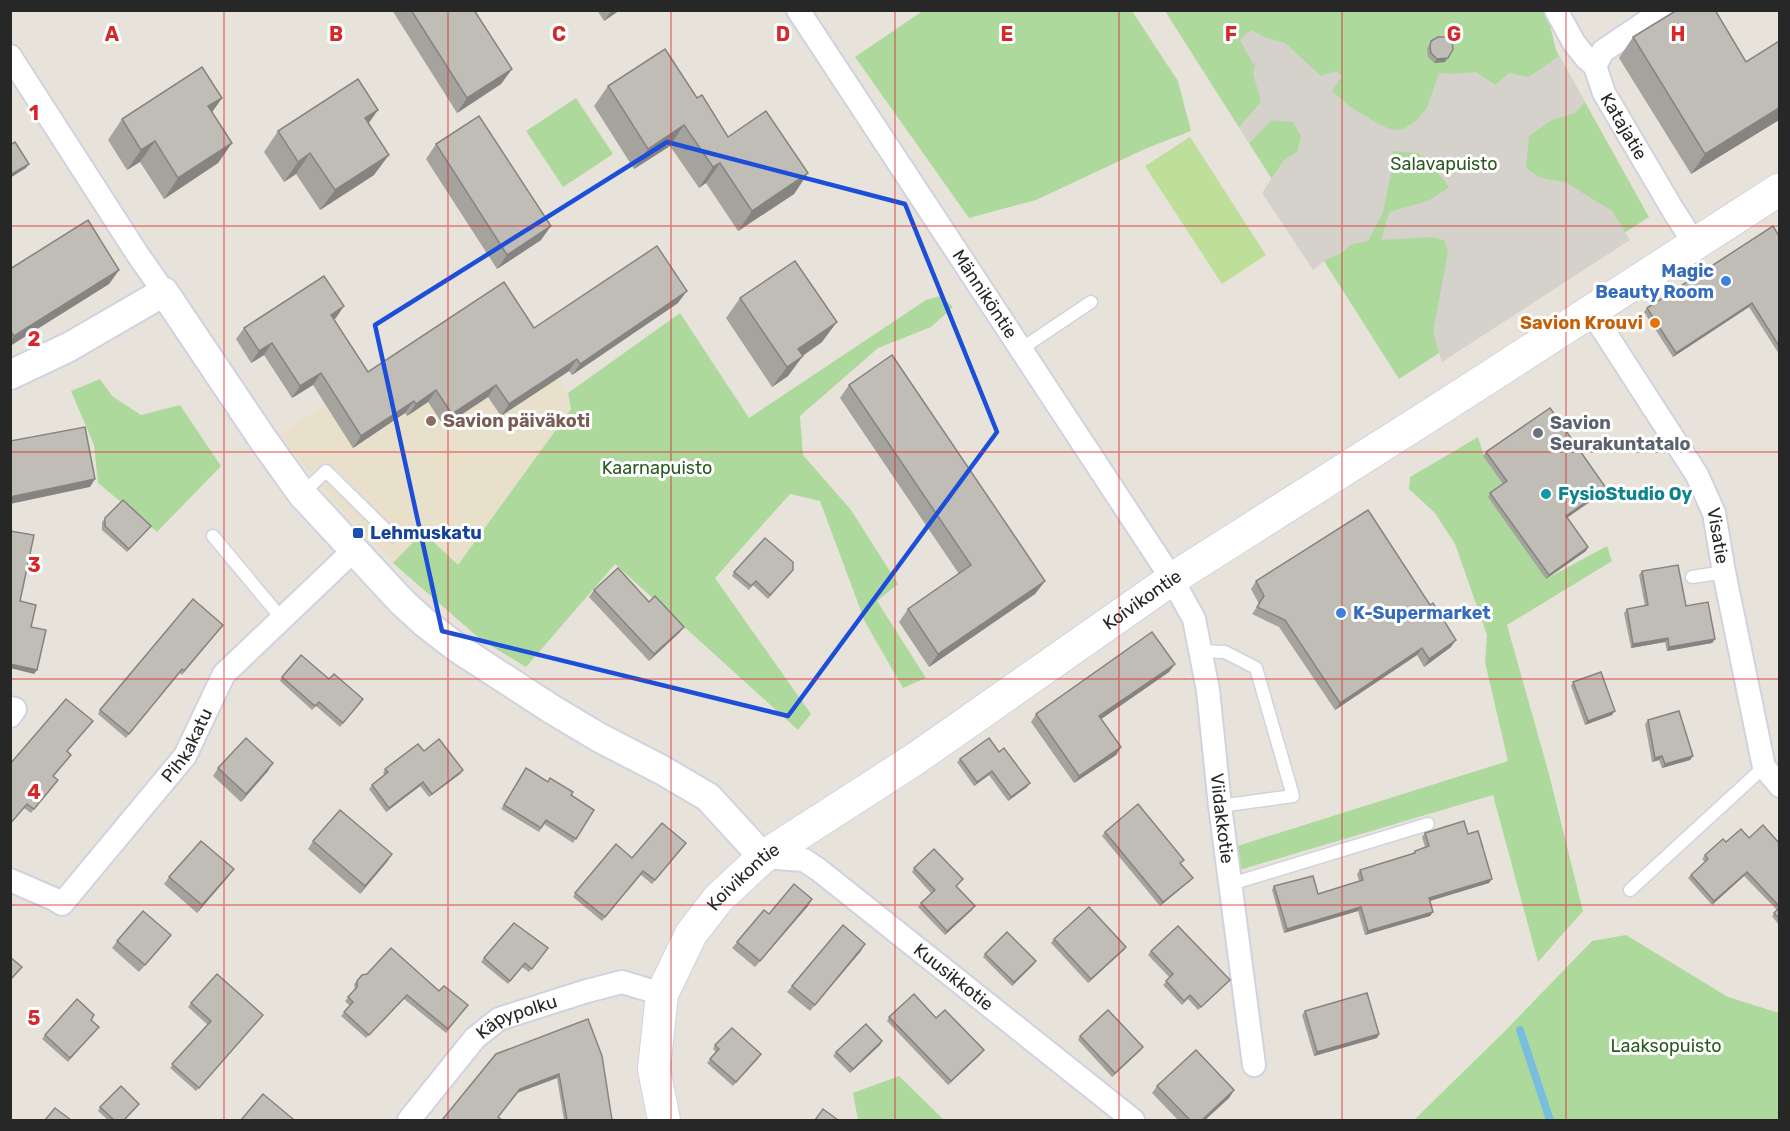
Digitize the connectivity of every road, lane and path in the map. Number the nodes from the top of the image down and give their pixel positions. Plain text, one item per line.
1 (798, 10) edge
2 (1556, 10) edge
3 (1664, 10) edge
4 (10, 56) edge
5 (1595, 66) junction
6 (1779, 189) edge
7 (1694, 243) junction
8 (164, 292) junction
9 (1091, 302) dead end
10 (1591, 310) junction
11 (1021, 349) junction
12 (10, 375) edge
13 (302, 494) junction
14 (213, 536) dead end
15 (392, 536) dead end
16 (353, 551) junction
17 (1724, 572) junction
18 (1692, 577) dead end
19 (1172, 579) junction
20 (282, 619) junction
21 (1202, 651) junction
22 (10, 708) edge
23 (10, 716) edge
24 (1764, 766) junction
25 (1779, 786) edge
26 (1220, 806) junction
27 (1428, 824) dead end
28 (763, 857) junction
29 (10, 880) edge
30 (1231, 884) junction
31 (1630, 890) dead end
32 (662, 994) junction
33 (1254, 1065) dead end
34 (409, 1120) edge
35 (664, 1120) edge
36 (1133, 1120) edge

1 - 11 street, Männiköntie
2 - 5 street, Katajatie
3 - 5 street
4 - 8 street
5 - 7 street, Katajatie
6 - 7 main road, Koivikontie
7 - 10 main road, Koivikontie
8 - 12 street
8 - 13 street
9 - 11 lane
10 - 17 street, Visatie
10 - 19 main road, Koivikontie
11 - 19 street, Männiköntie
13 - 15 lane
13 - 16 street
14 - 20 lane
16 - 20 street, Pihkakatu
16 - 28 street
17 - 18 lane
17 - 24 street, Visatie
19 - 21 street, Viidakkotie
19 - 28 main road, Koivikontie
20 - 29 street, Pihkakatu
21 - 26 street, Viidakkotie
21 - 26 lane
22 - 23 street
24 - 25 street, Visatie
24 - 31 lane
26 - 30 street, Viidakkotie
27 - 30 lane
28 - 32 main road, Koivikontie
28 - 36 street, Kuusikkotie
30 - 33 street, Viidakkotie
32 - 34 street, Käpypolku
32 - 35 main road, Koivikontie

